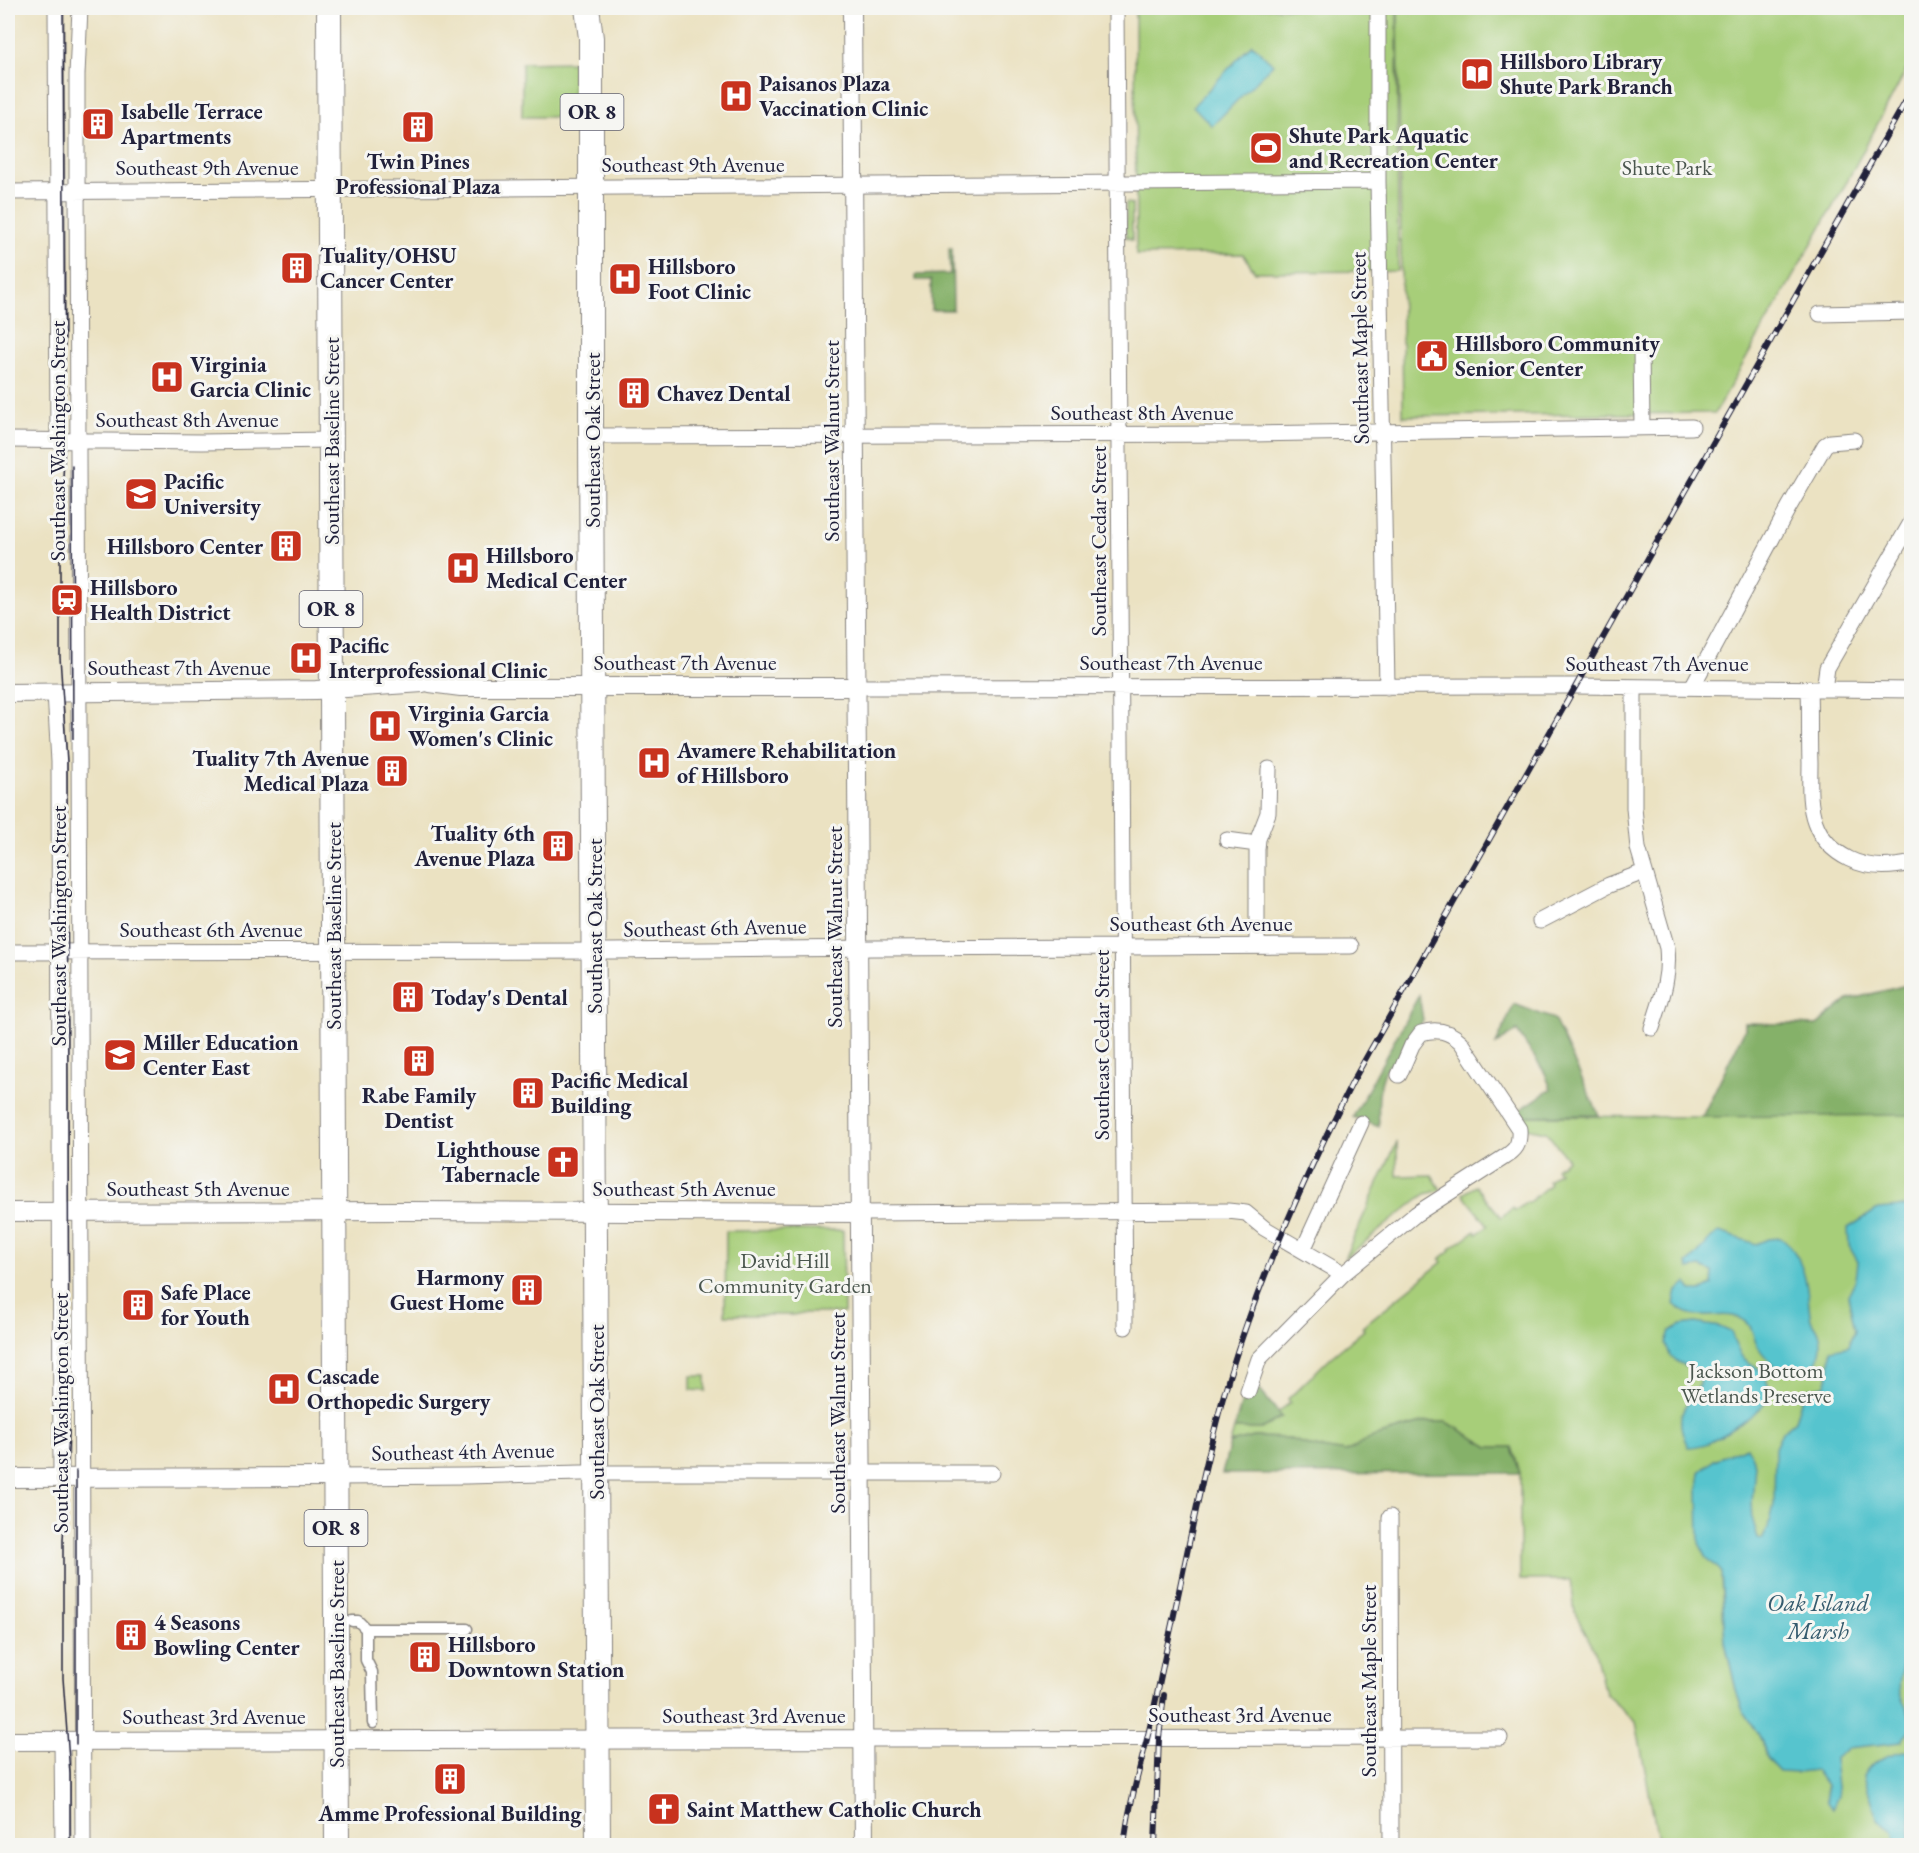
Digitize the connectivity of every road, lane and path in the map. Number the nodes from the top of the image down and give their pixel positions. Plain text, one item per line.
1 (56, 8) edge
2 (80, 8) edge
3 (329, 8) edge
4 (588, 8) edge
5 (604, 8) edge
6 (852, 8) edge
7 (1116, 8) edge
8 (1378, 8) edge
9 (591, 38) junction
10 (1378, 181) junction
11 (1118, 183) junction
12 (854, 185) junction
13 (592, 187) junction
14 (330, 189) junction
15 (78, 190) junction
16 (57, 191) junction
17 (8, 192) edge
18 (1911, 312) edge
19 (1820, 314) dead end
20 (1641, 348) dead end
21 (1692, 427) dead end
22 (1642, 428) junction
23 (1382, 432) junction
24 (1120, 434) junction
25 (855, 435) junction
26 (591, 436) junction
27 (8, 440) edge
28 (331, 440) junction
29 (1854, 440) dead end
30 (58, 441) junction
31 (79, 441) junction
32 (1911, 521) edge
33 (593, 686) junction
34 (1121, 686) junction
35 (857, 687) junction
36 (1387, 687) junction
37 (1634, 687) junction
38 (1692, 687) junction
39 (332, 689) junction
40 (1816, 689) junction
41 (1911, 690) edge
42 (55, 692) junction
43 (81, 692) junction
44 (8, 693) edge
45 (1269, 769) dead end
46 (1227, 840) dead end
47 (1257, 844) junction
48 (1911, 863) edge
49 (1644, 872) junction
50 (1540, 921) dead end
51 (1123, 946) junction
52 (1257, 946) junction
53 (1351, 946) dead end
54 (858, 948) junction
55 (333, 951) junction
56 (594, 951) junction
57 (8, 952) edge
58 (60, 952) junction
59 (81, 952) junction
60 (1652, 1028) dead end
61 (1399, 1075) dead end
62 (1362, 1123) dead end
63 (335, 1211) junction
64 (8, 1212) edge
65 (60, 1212) junction
66 (81, 1212) junction
67 (596, 1212) junction
68 (1124, 1212) junction
69 (860, 1213) junction
70 (1303, 1250) junction
71 (1343, 1274) junction
72 (1125, 1327) dead end
73 (1248, 1391) dead end
74 (861, 1472) junction
75 (597, 1473) junction
76 (992, 1473) dead end
77 (336, 1477) junction
78 (8, 1478) edge
79 (62, 1478) junction
80 (82, 1478) junction
81 (1390, 1517) dead end
82 (352, 1622) dead end
83 (366, 1629) junction
84 (467, 1629) dead end
85 (373, 1723) dead end
86 (1390, 1737) junction
87 (863, 1738) junction
88 (1500, 1738) dead end
89 (597, 1739) junction
90 (83, 1740) junction
91 (337, 1740) junction
92 (8, 1741) edge
93 (63, 1741) junction
94 (63, 1845) edge
95 (83, 1845) edge
96 (337, 1845) edge
97 (598, 1845) edge
98 (864, 1845) edge
99 (1391, 1845) edge

1 - 16 street, Southeast Washington Street
2 - 15 street, Southeast Washington Street
3 - 14 highway, Southeast Baseline Street / OR 8
4 - 9 highway, Southeast Oak Street
5 - 9 highway, OR 8
6 - 12 street, Southeast Walnut Street
7 - 11 street, Southeast Cedar Street
8 - 10 street, Southeast Maple Street
9 - 13 highway, Southeast Oak Street / OR 8
10 - 11 street, Southeast 9th Avenue
10 - 23 street, Southeast Maple Street
11 - 12 street, Southeast 9th Avenue
11 - 24 street, Southeast Cedar Street
12 - 13 street, Southeast 9th Avenue
12 - 25 street, Southeast Walnut Street
13 - 14 street, Southeast 9th Avenue
13 - 26 highway, Southeast Oak Street / OR 8
14 - 15 street, Southeast 9th Avenue
14 - 28 highway, Southeast Baseline Street / OR 8
15 - 16 street, Southeast 9th Avenue
15 - 31 street, Southeast Washington Street
16 - 17 street, Southeast 9th Avenue
16 - 30 street, Southeast Washington Street
18 - 19 street
20 - 22 street
21 - 22 street, Southeast 8th Avenue
22 - 23 street, Southeast 8th Avenue
23 - 24 street, Southeast 8th Avenue
23 - 36 street, Southeast Maple Street
24 - 25 street, Southeast 8th Avenue
24 - 34 street, Southeast Cedar Street
25 - 26 street, Southeast 8th Avenue
25 - 35 street, Southeast Walnut Street
26 - 33 highway, Southeast Oak Street / OR 8
27 - 30 street, Southeast 8th Avenue
28 - 31 street, Southeast 8th Avenue
28 - 39 highway, Southeast Baseline Street / OR 8
29 - 38 street
30 - 31 street, Southeast 8th Avenue
31 - 43 street, Southeast Washington Street
32 - 40 street
33 - 35 street, Southeast 7th Avenue
33 - 39 street, Southeast 7th Avenue
33 - 56 highway, Southeast Oak Street / OR 8
34 - 35 street, Southeast 7th Avenue
34 - 36 street, Southeast 7th Avenue
34 - 51 street, Southeast Cedar Street
35 - 54 street, Southeast Walnut Street
36 - 37 street, Southeast 7th Avenue
37 - 38 street, Southeast 7th Avenue
37 - 49 street
38 - 40 street, Southeast 7th Avenue
39 - 43 street, Southeast 7th Avenue
39 - 55 highway, Southeast Baseline Street / OR 8
40 - 41 street, Southeast 7th Avenue
40 - 48 street
42 - 43 street, Southeast 7th Avenue
42 - 44 street, Southeast 7th Avenue
42 - 58 street, Southeast Washington Street
43 - 59 street, Southeast Washington Street
45 - 47 street
46 - 47 street
47 - 52 street
49 - 50 street
49 - 60 street
51 - 52 street, Southeast 6th Avenue
51 - 54 street, Southeast 6th Avenue
51 - 68 street, Southeast Cedar Street
52 - 53 street, Southeast 6th Avenue
54 - 56 street, Southeast 6th Avenue
54 - 69 street, Southeast Walnut Street
55 - 56 street, Southeast 6th Avenue
55 - 59 street, Southeast 6th Avenue
55 - 63 highway, Southeast Baseline Street / OR 8
56 - 67 highway, Southeast Oak Street / OR 8
57 - 58 street, Southeast 6th Avenue
58 - 59 street, Southeast 6th Avenue
58 - 65 street, Southeast Washington Street
59 - 66 street, Southeast Washington Street
61 - 71 street
62 - 70 street
63 - 66 street, Southeast 5th Avenue
63 - 67 street, Southeast 5th Avenue
63 - 77 highway, Southeast Baseline Street / OR 8
64 - 65 street, Southeast 5th Avenue
65 - 66 street, Southeast 5th Avenue
65 - 79 street, Southeast Washington Street
66 - 80 street, Southeast Washington Street
67 - 69 street, Southeast 5th Avenue
67 - 75 highway, Southeast Oak Street / OR 8
68 - 69 street, Southeast 5th Avenue
68 - 70 street, Southeast 5th Avenue
68 - 72 street, Southeast Cedar Street
69 - 74 street, Southeast Walnut Street
70 - 71 street, Southeast 5th Avenue
71 - 73 street
74 - 75 street, Southeast 4th Avenue
74 - 76 street, Southeast 4th Avenue
74 - 87 street, Southeast Walnut Street
75 - 77 street, Southeast 4th Avenue
75 - 89 highway, Southeast Oak Street / OR 8
77 - 80 street, Southeast 4th Avenue
77 - 91 highway, Southeast Baseline Street / OR 8
78 - 79 street, Southeast 4th Avenue
79 - 80 street, Southeast 4th Avenue
80 - 90 street, Southeast Washington Street
81 - 86 street, Southeast Maple Street
82 - 83 street
83 - 84 street
83 - 85 street
86 - 87 street, Southeast 3rd Avenue
86 - 88 street, Southeast 3rd Avenue
86 - 99 street, Southeast Maple Street
87 - 89 street, Southeast 3rd Avenue
87 - 98 street, Southeast Walnut Street
89 - 91 street, Southeast 3rd Avenue
89 - 97 highway, Southeast Oak Street / OR 8
90 - 91 street, Southeast 3rd Avenue
90 - 93 street, Southeast 3rd Avenue
90 - 95 street, Southeast Washington Street
91 - 96 highway, Southeast Baseline Street / OR 8
92 - 93 street, Southeast 3rd Avenue
93 - 94 street

